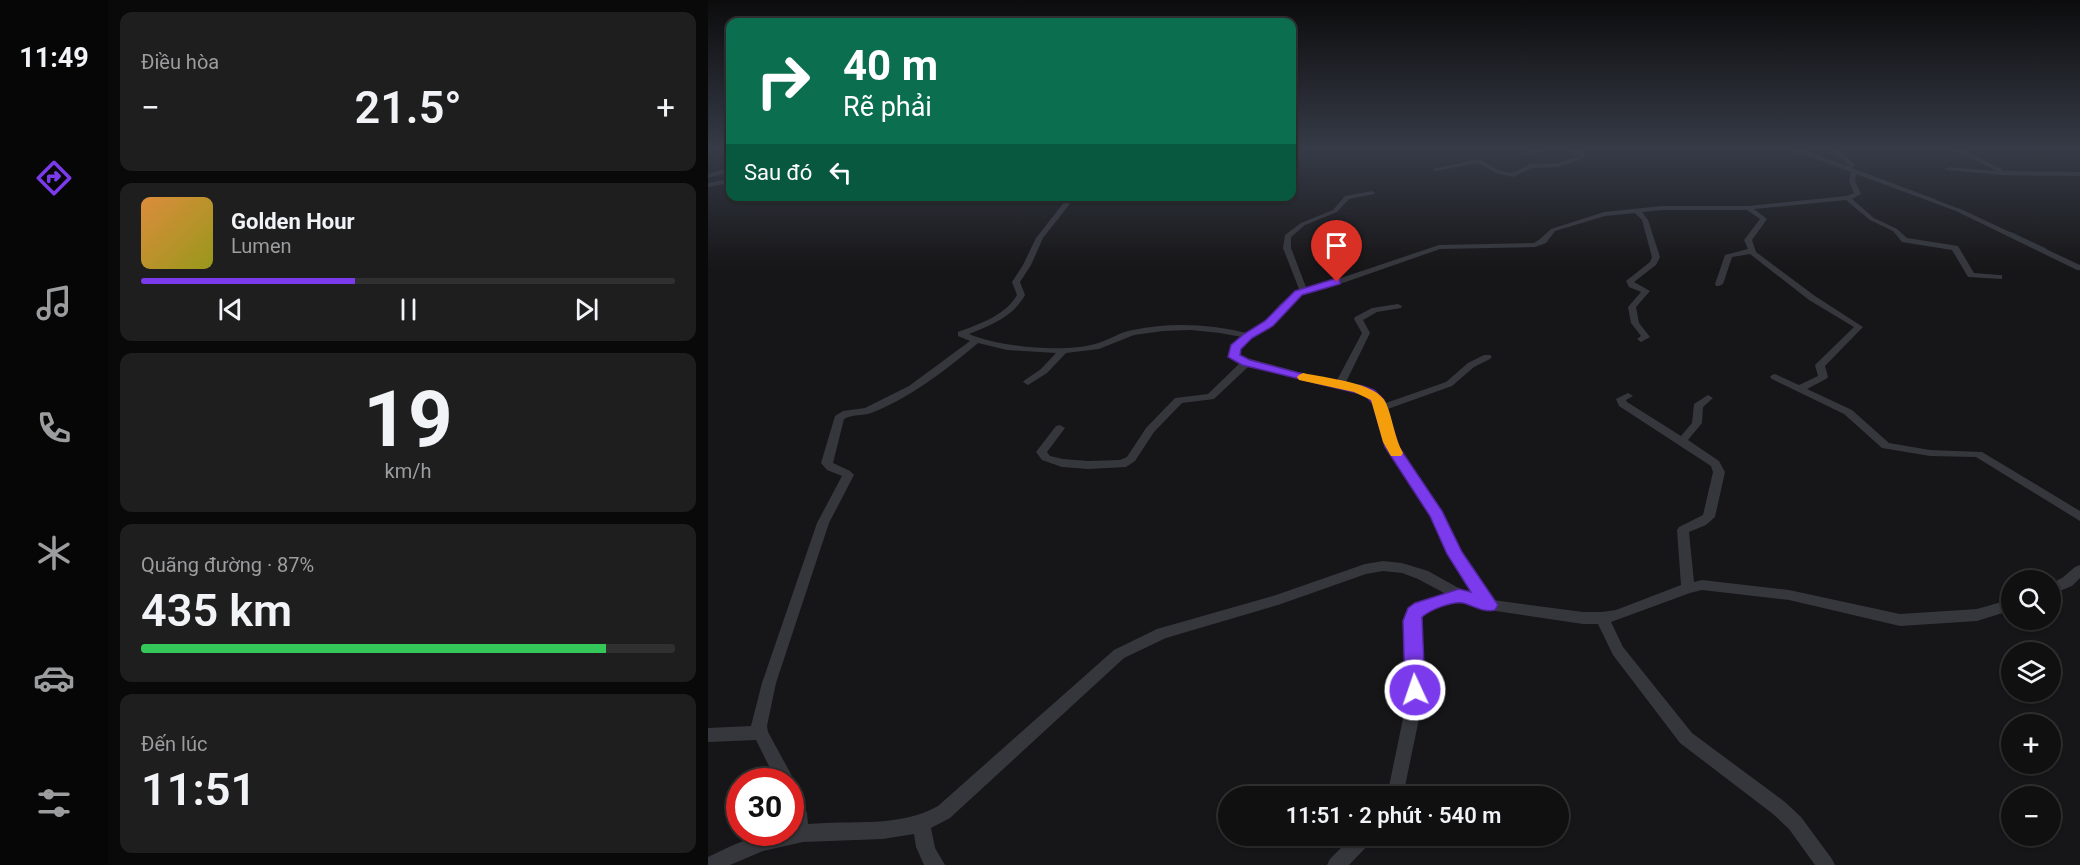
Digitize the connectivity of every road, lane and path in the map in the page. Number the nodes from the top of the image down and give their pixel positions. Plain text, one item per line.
1 (1856, 190) edge
2 (1911, 190) edge
3 (1372, 193) dead end
4 (1847, 198) junction
5 (1069, 201) edge
6 (1748, 208) junction
7 (1637, 211) junction
8 (1752, 251) junction
9 (2080, 266) edge
10 (1999, 277) dead end
11 (1719, 284) dead end
12 (1303, 290) junction
13 (1398, 306) dead end
14 (1248, 336) junction
15 (1641, 339) dead end
16 (975, 342) junction
17 (1063, 351) junction
18 (1487, 357) dead end
19 (1246, 363) junction
20 (1775, 377) dead end
21 (1028, 382) dead end
22 (1339, 386) junction
23 (1799, 389) junction
24 (1628, 396) dead end
25 (1708, 398) dead end
26 (1381, 408) junction
27 (1060, 429) dead end
28 (1682, 441) junction
29 (2080, 517) edge
30 (2080, 570) edge
31 (2061, 585) edge
32 (1688, 588) junction
33 (1459, 595) junction
34 (1489, 605) junction
35 (2001, 607) edge
36 (1602, 618) junction
37 (760, 733) junction
38 (708, 735) edge
39 (779, 768) edge
40 (1397, 786) edge
41 (922, 825) junction
42 (804, 833) edge
43 (748, 846) edge
44 (1355, 846) edge
45 (712, 865) edge
46 (936, 865) edge
47 (1336, 865) edge
48 (1826, 865) edge

1 - 4 street
2 - 9 street
3 - 12 street
4 - 6 street
4 - 10 street
5 - 16 street
6 - 7 street
6 - 8 street
7 - 12 street
7 - 15 street
8 - 11 street
8 - 23 street
12 - 14 street
13 - 22 street
14 - 17 street
14 - 19 street
16 - 17 street
16 - 37 street
17 - 21 street
18 - 26 street
19 - 22 street
19 - 27 street
20 - 23 street
22 - 26 street
23 - 29 street
24 - 28 street
25 - 28 street
26 - 34 street
28 - 32 street
30 - 31 street
32 - 35 street
32 - 36 street
33 - 34 street
33 - 40 street
33 - 41 street
34 - 36 street
36 - 48 street
37 - 38 street
37 - 39 street
41 - 42 street
41 - 46 street
43 - 45 street
44 - 47 street

